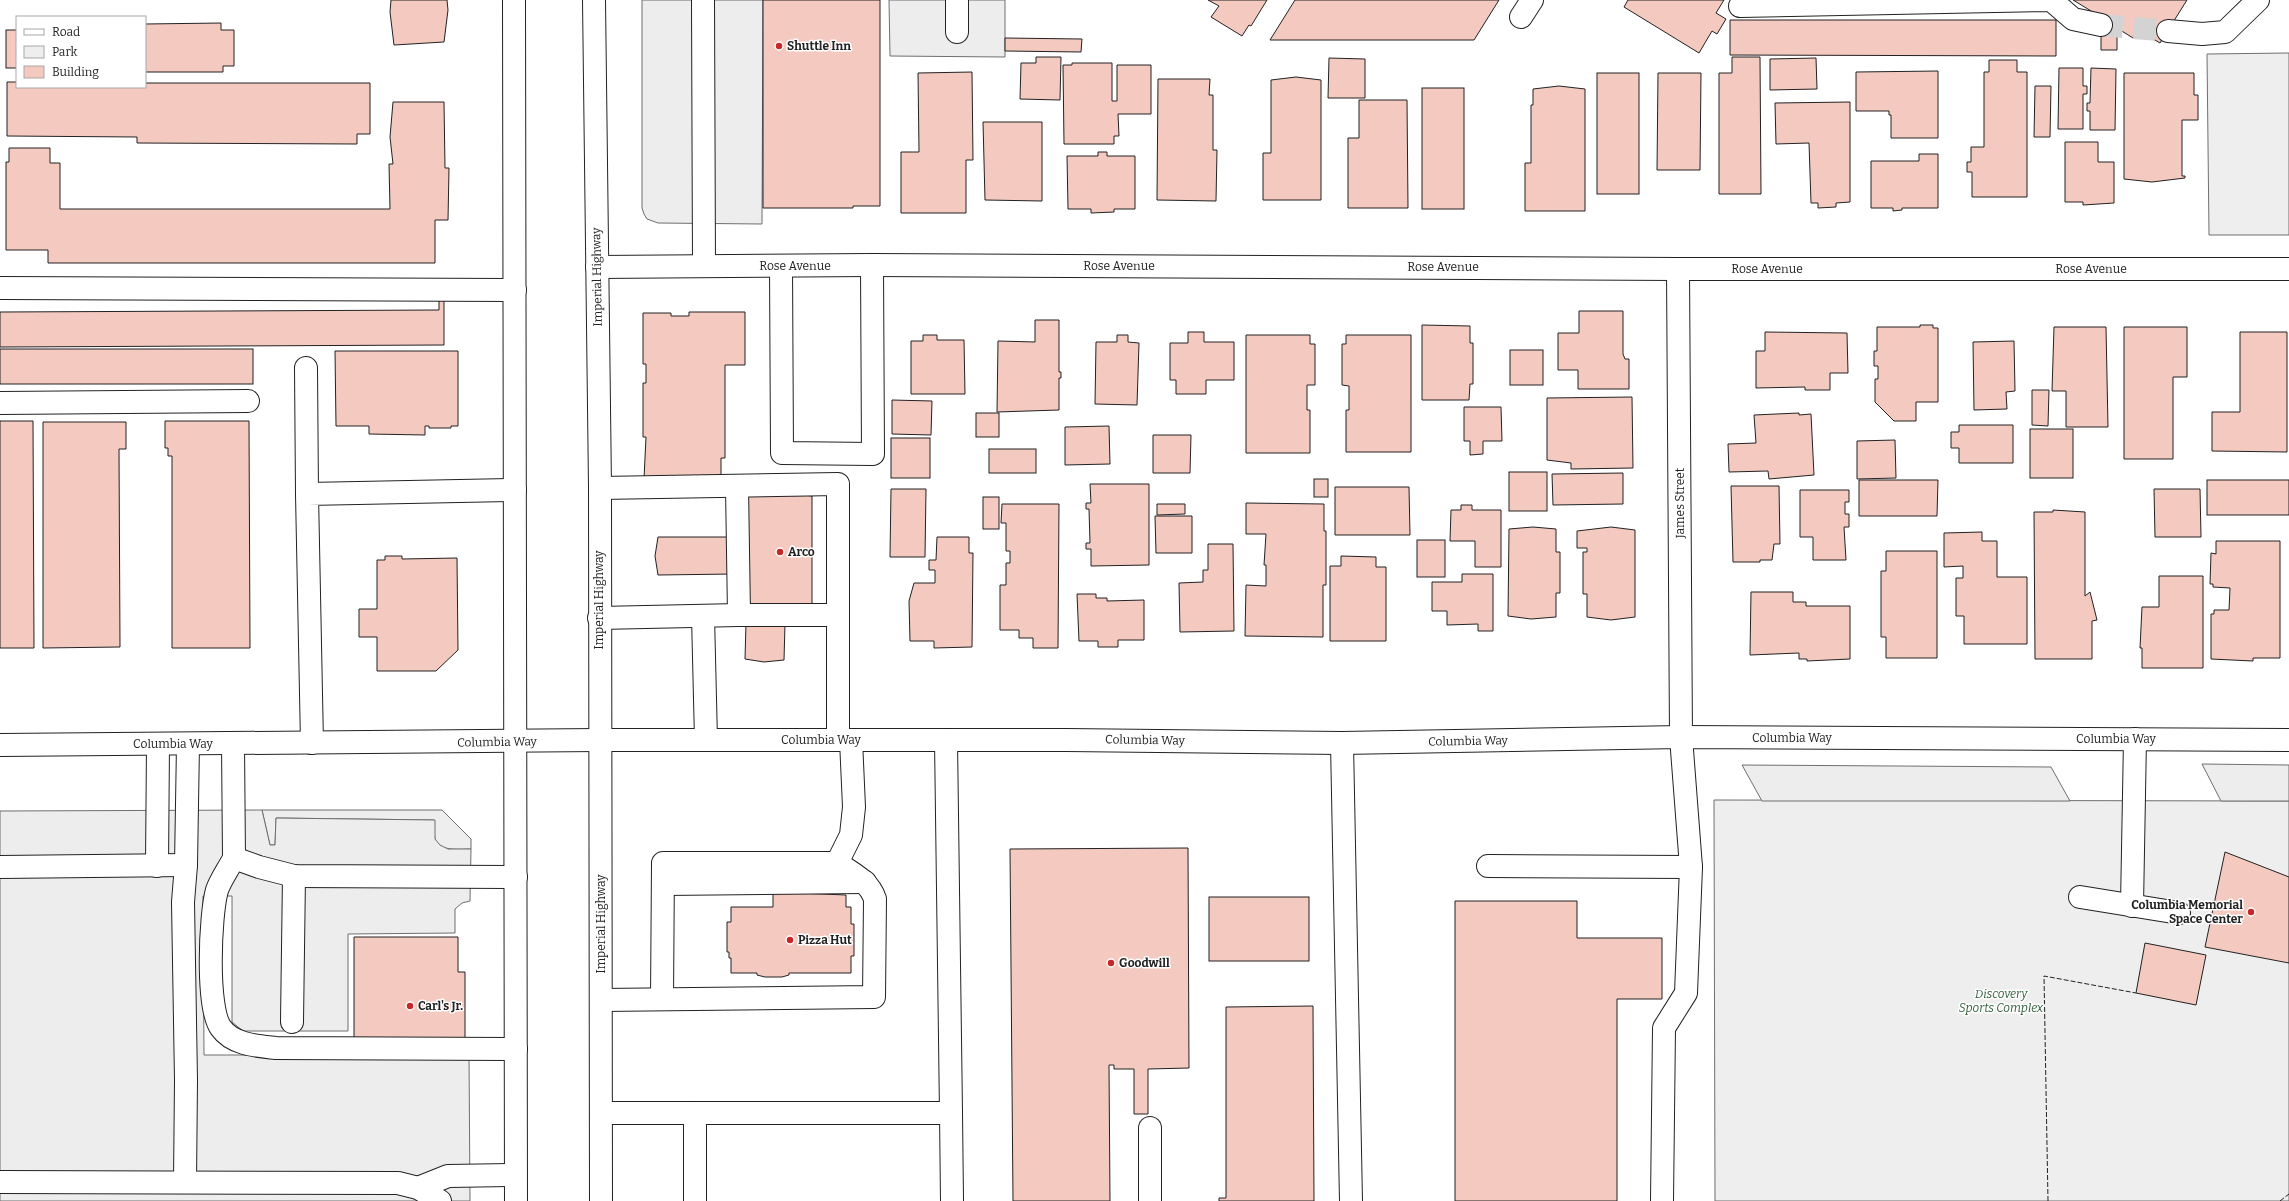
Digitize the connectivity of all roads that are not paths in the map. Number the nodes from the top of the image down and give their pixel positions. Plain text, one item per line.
1 (514, 0) edge
2 (594, 0) edge
3 (703, 0) edge
4 (957, 0) edge
5 (2258, 0) edge
6 (1740, 6) dead end
7 (2101, 25) tunnel mouth
8 (2168, 31) tunnel mouth
9 (957, 32) dead end
10 (872, 265) junction
11 (704, 266) junction
12 (781, 266) junction
13 (597, 267) junction
14 (1678, 269) junction
15 (2289, 269) edge
16 (0, 288) edge
17 (515, 290) junction
18 (306, 368) dead end
19 (248, 401) dead end
20 (0, 403) edge
21 (737, 486) junction
22 (600, 488) junction
23 (515, 490) junction
24 (307, 494) junction
25 (739, 615) junction
26 (838, 615) junction
27 (703, 616) junction
28 (599, 618) junction
29 (1681, 737) junction
30 (2135, 739) junction
31 (600, 740) junction
32 (706, 740) junction
33 (845, 740) junction
34 (946, 740) junction
35 (2289, 740) edge
36 (515, 742) junction
37 (312, 743) junction
38 (1342, 743) junction
39 (158, 744) junction
40 (188, 744) junction
41 (233, 744) junction
42 (0, 745) edge
43 (234, 858) junction
44 (837, 863) junction
45 (186, 865) junction
46 (157, 866) junction
47 (1488, 866) dead end
48 (0, 867) edge
49 (1691, 867) junction
50 (294, 876) junction
51 (516, 877) junction
52 (865, 882) junction
53 (663, 884) junction
54 (2080, 897) dead end
55 (2132, 906) junction
56 (2179, 913) dead end
57 (662, 999) junction
58 (601, 1000) junction
59 (292, 1022) dead end
60 (516, 1050) junction
61 (601, 1113) junction
62 (695, 1113) junction
63 (951, 1113) junction
64 (1150, 1128) dead end
65 (515, 1175) junction
66 (0, 1182) edge
67 (185, 1182) junction
68 (418, 1188) junction
69 (440, 1201) edge
70 (516, 1201) edge
71 (601, 1201) edge
72 (695, 1201) edge
73 (952, 1201) edge
74 (1150, 1201) edge
75 (1351, 1201) edge
76 (1662, 1201) edge

1 - 17 street
2 - 13 street, Imperial Highway
3 - 11 street
4 - 9 street
5 - 8 street
6 - 7 street
10 - 12 street, Rose Avenue
10 - 12 street
10 - 14 street, Rose Avenue
11 - 12 street, Rose Avenue
11 - 13 street, Rose Avenue
13 - 22 street, Imperial Highway
14 - 15 street, Rose Avenue
14 - 29 street, James Street
16 - 17 street
17 - 23 street
18 - 24 street
19 - 20 street
21 - 22 street
21 - 25 street
21 - 26 street
22 - 28 street, Imperial Highway
23 - 24 street
23 - 36 street
24 - 37 street
25 - 26 street
25 - 27 street
26 - 33 street
27 - 28 street
27 - 32 street
28 - 31 street, Imperial Highway
29 - 30 street, Columbia Way
29 - 38 street, Columbia Way
29 - 49 street, James Street
30 - 35 street, Columbia Way
30 - 55 street
31 - 32 street, Columbia Way
31 - 36 street, Columbia Way
31 - 58 street, Imperial Highway
32 - 33 street, Columbia Way
33 - 34 street, Columbia Way
33 - 44 street
34 - 38 street, Columbia Way
34 - 63 street
36 - 37 street, Columbia Way
36 - 51 street
37 - 41 street, Columbia Way
38 - 75 street
39 - 40 street, Columbia Way
39 - 42 street, Columbia Way
39 - 46 street
40 - 41 street, Columbia Way
40 - 45 street
41 - 43 street
43 - 50 street
43 - 60 street
44 - 52 street
44 - 53 street
45 - 46 street
45 - 67 street
46 - 48 street
47 - 49 street
49 - 76 street, James Street
50 - 51 street
50 - 59 street
51 - 60 street
52 - 53 street
52 - 57 street
53 - 57 street
54 - 55 street
55 - 56 street
57 - 58 street
58 - 61 street, Imperial Highway
60 - 65 street
61 - 62 street
61 - 71 street, Imperial Highway
62 - 63 street
62 - 72 street
63 - 73 street
64 - 74 street
65 - 68 street
65 - 70 street
66 - 67 street
67 - 68 street
68 - 69 street

